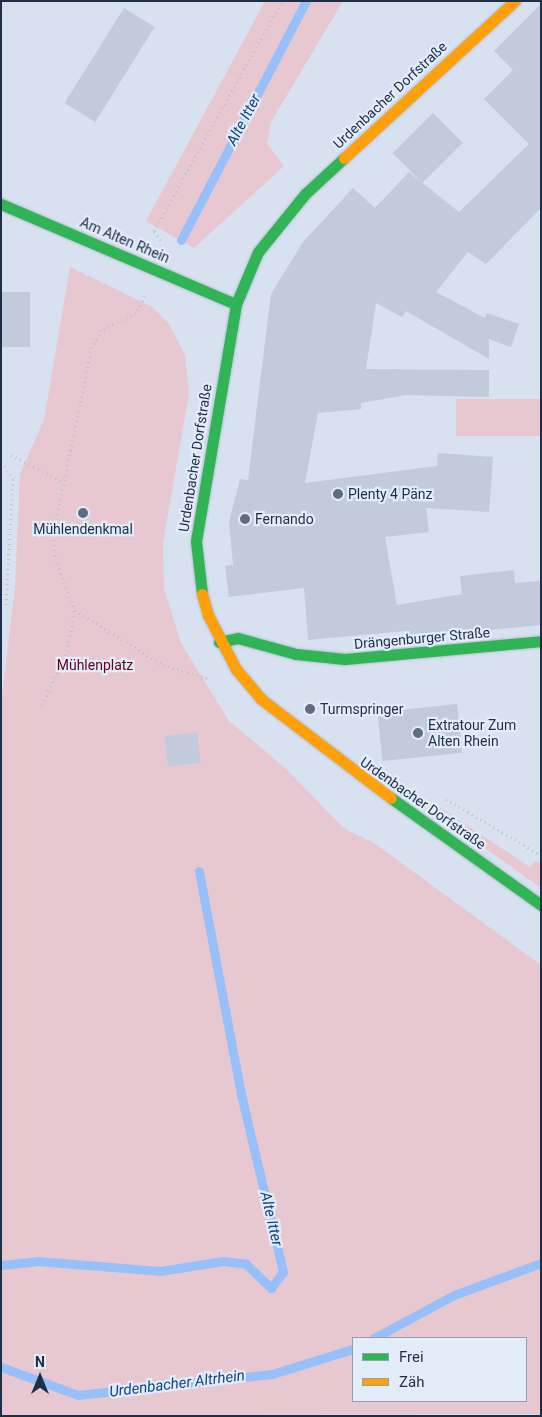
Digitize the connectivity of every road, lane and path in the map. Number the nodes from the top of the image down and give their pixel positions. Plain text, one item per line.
1 (282, 1) edge
2 (515, 1) edge
3 (1, 204) edge
4 (166, 274) junction
5 (145, 295) dead end
6 (236, 304) junction
7 (11, 455) dead end
8 (4, 466) dead end
9 (63, 482) junction
10 (6, 606) dead end
11 (75, 610) junction
12 (541, 641) edge
13 (219, 642) junction
14 (207, 679) dead end
15 (42, 704) dead end
16 (541, 905) edge

1 - 4 path
2 - 6 street, Urdenbacher Dorfstraße
3 - 4 street, Am Alten Rhein
4 - 6 street, Am Alten Rhein
5 - 9 path
6 - 13 street, Urdenbacher Dorfstraße
7 - 9 path
8 - 10 path
9 - 11 path
11 - 14 path
11 - 15 path
12 - 13 street, Drängenburger Straße
13 - 16 street, Urdenbacher Dorfstraße

